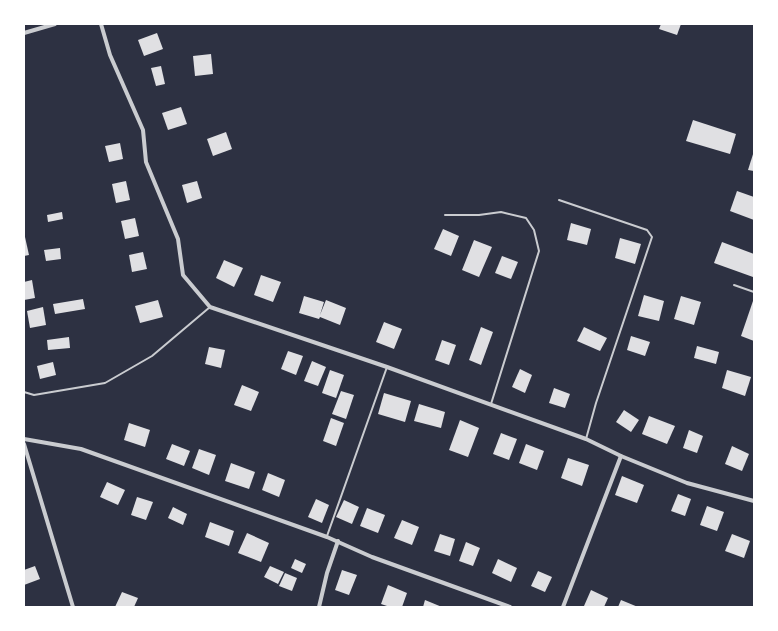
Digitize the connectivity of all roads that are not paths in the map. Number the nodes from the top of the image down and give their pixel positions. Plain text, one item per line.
1 (55, 24) edge
2 (101, 24) edge
3 (24, 33) edge
4 (559, 200) dead end
5 (445, 215) dead end
6 (734, 285) dead end
7 (754, 292) edge
8 (210, 307) junction
9 (387, 367) junction
10 (24, 392) edge
11 (490, 405) junction
12 (24, 439) edge
13 (586, 439) junction
14 (24, 444) edge
15 (621, 456) junction
16 (754, 501) edge
17 (327, 536) junction
18 (338, 541) junction
19 (72, 607) edge
20 (319, 607) edge
21 (510, 607) edge
22 (563, 607) edge

1 - 3 street
2 - 8 street
4 - 13 lane
5 - 11 lane
6 - 7 lane
8 - 9 street
8 - 10 lane
9 - 11 street
9 - 17 lane
11 - 13 street
12 - 17 street
13 - 15 street
14 - 19 street
15 - 16 street
15 - 22 street
17 - 18 street
18 - 20 street
18 - 21 street

